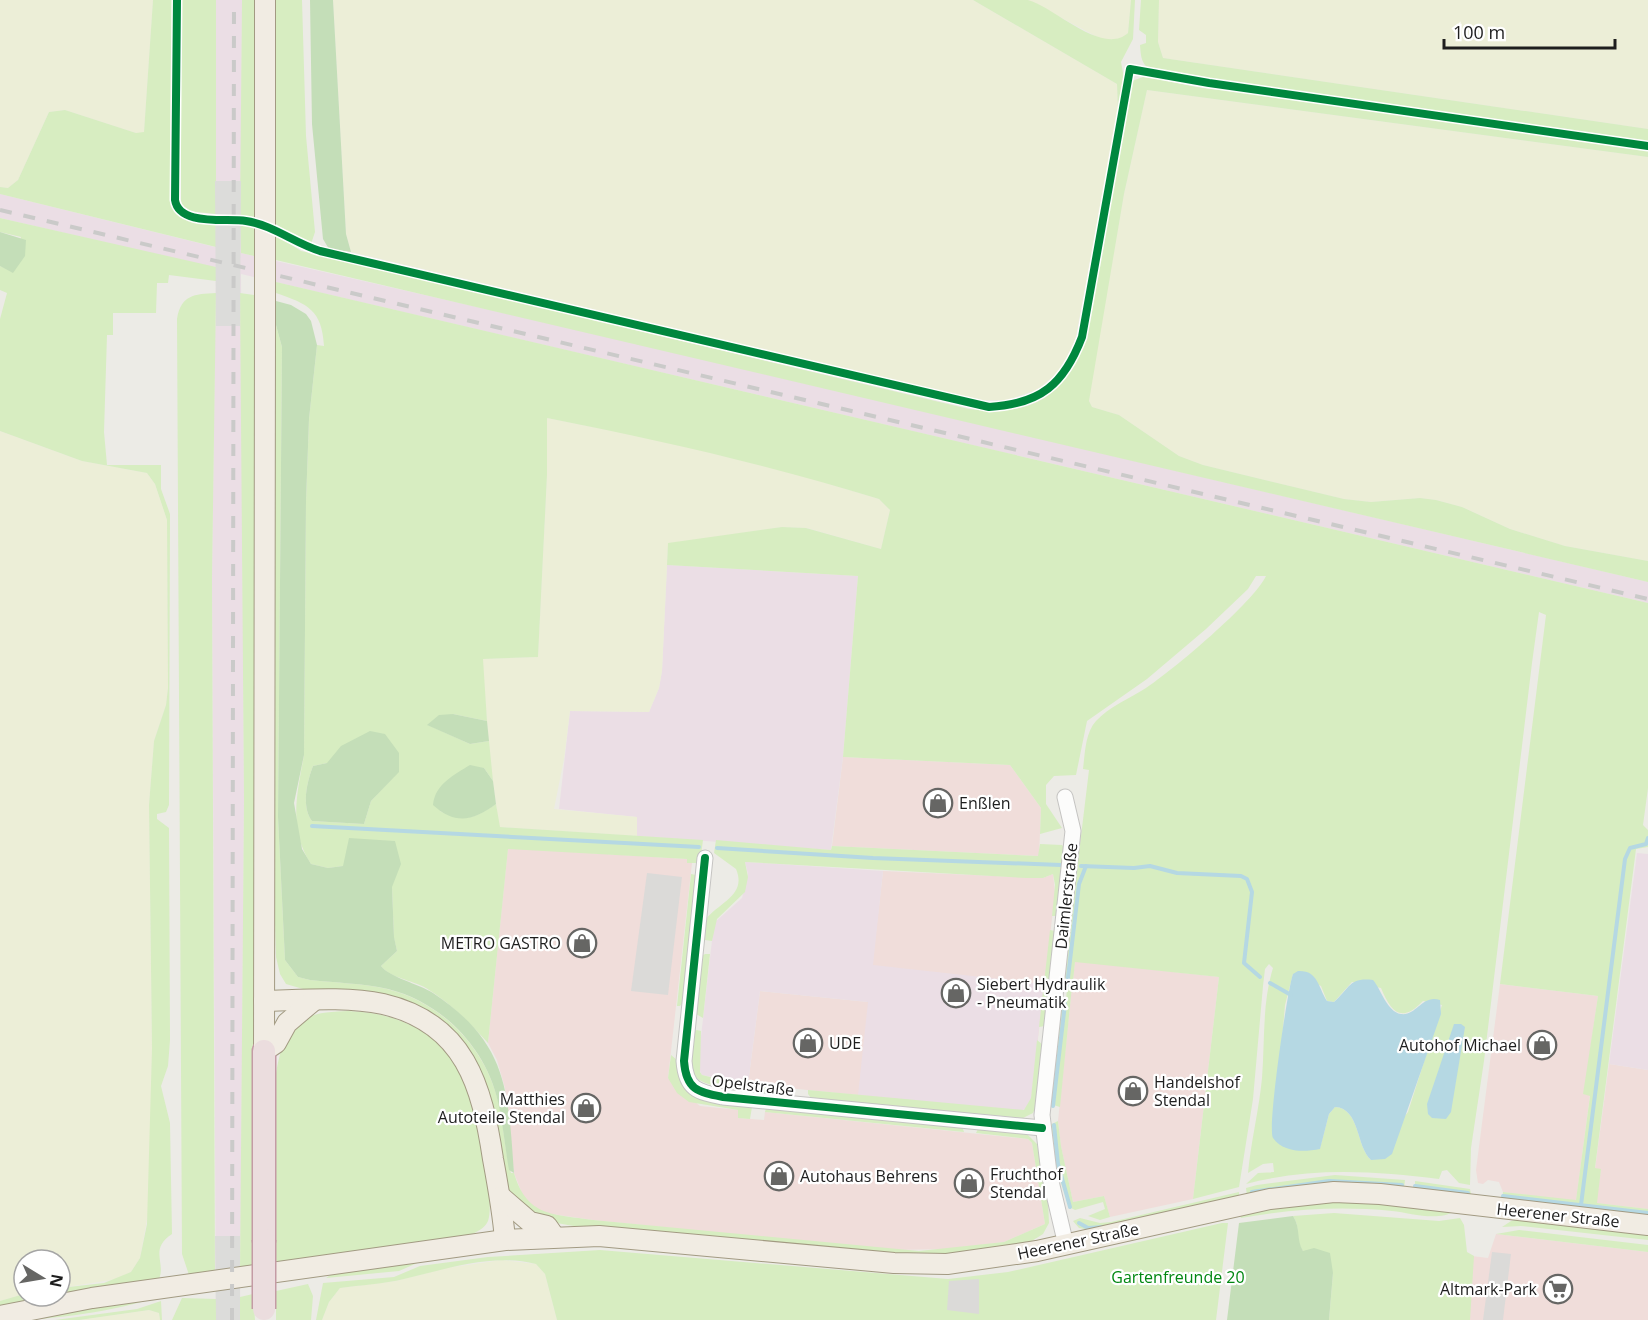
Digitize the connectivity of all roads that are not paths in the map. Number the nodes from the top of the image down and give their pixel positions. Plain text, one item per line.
1 (265, 0) edge
2 (1065, 796) dead end
3 (705, 858) dead end
4 (264, 1001) junction
5 (313, 1001) junction
6 (264, 1052) junction
7 (1042, 1128) junction
8 (501, 1197) junction
9 (1648, 1225) edge
10 (554, 1236) junction
11 (506, 1240) junction
12 (1066, 1245) junction
13 (264, 1314) edge
14 (0, 1316) edge

1 - 4 main road, bridge
2 - 7 street, Daimlerstraße
3 - 7 street, Opelstraße
4 - 5 main road
4 - 6 main road
5 - 6 main road
5 - 8 main road
6 - 13 highway, bridge
7 - 12 street, Daimlerstraße
8 - 10 main road
8 - 11 main road
9 - 12 main road, Heerener Straße
10 - 11 main road, Heerener Straße
10 - 12 main road, Heerener Straße
11 - 14 main road, Heerener Straße

